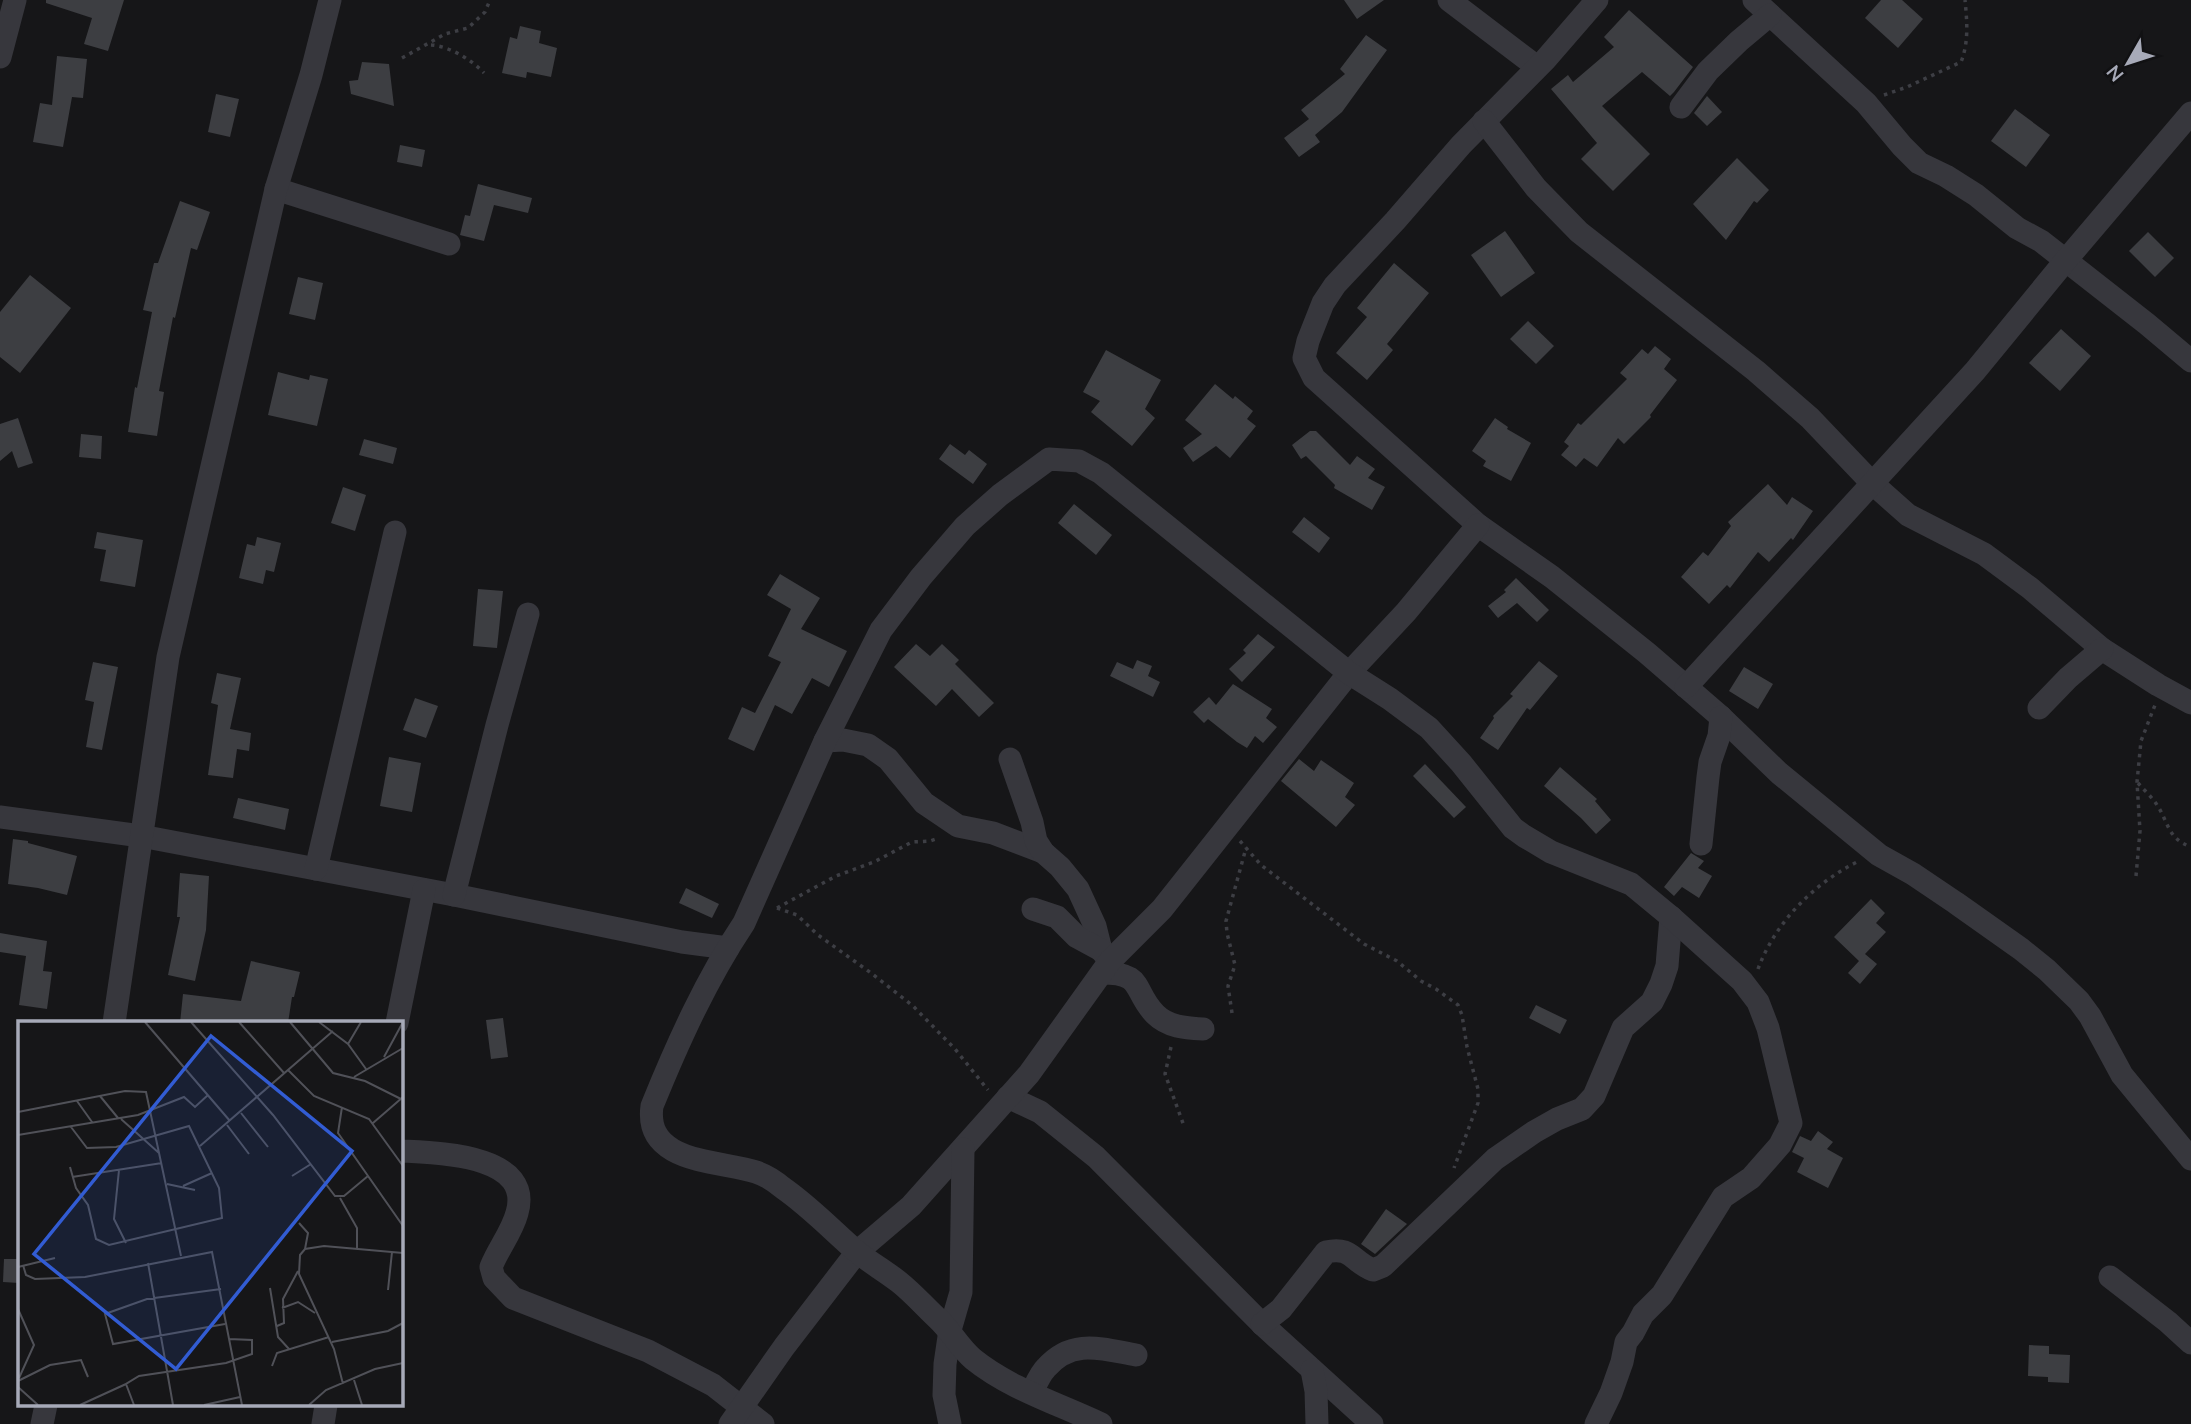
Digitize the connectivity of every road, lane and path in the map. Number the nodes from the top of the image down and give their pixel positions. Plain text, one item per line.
1 (15, 0) edge
2 (330, 0) edge
3 (490, 0) edge
4 (1449, 0) edge
5 (1597, 0) edge
6 (1965, 0) edge
7 (1762, 7) edge
8 (429, 45) junction
9 (0, 57) edge
10 (402, 58) dead end
11 (1538, 67) junction
12 (484, 73) dead end
13 (1866, 103) junction
14 (1681, 107) dead end
15 (2191, 113) edge
16 (1484, 121) junction
17 (276, 189) junction
18 (449, 244) dead end
19 (2066, 260) junction
20 (2191, 361) edge
21 (1871, 483) junction
22 (1478, 525) junction
23 (395, 532) dead end
24 (528, 614) dead end
25 (2102, 649) junction
26 (1349, 673) junction
27 (2158, 685) junction
28 (1686, 687) junction
29 (2191, 703) edge
30 (2039, 708) dead end
31 (1721, 717) junction
32 (825, 741) junction
33 (1010, 759) dead end
34 (2137, 782) junction
35 (0, 817) edge
36 (958, 826) junction
37 (1227, 826) junction
38 (141, 836) junction
39 (1701, 844) dead end
40 (2191, 847) edge
41 (1246, 848) junction
42 (1043, 852) junction
43 (1879, 855) junction
44 (316, 869) junction
45 (2136, 876) dead end
46 (424, 890) junction
47 (454, 895) junction
48 (777, 908) junction
49 (1033, 909) dead end
50 (1671, 917) junction
51 (744, 923) junction
52 (728, 948) junction
53 (1104, 961) junction
54 (1758, 1002) junction
55 (1233, 1013) dead end
56 (114, 1021) edge
57 (397, 1021) edge
58 (1170, 1024) junction
59 (1203, 1030) dead end
60 (1004, 1101) junction
61 (1184, 1126) dead end
62 (962, 1149) junction
63 (402, 1151) edge
64 (2191, 1158) edge
65 (1454, 1169) dead end
66 (858, 1252) junction
67 (2110, 1277) dead end
68 (1262, 1324) junction
69 (950, 1330) junction
70 (2191, 1343) edge
71 (1136, 1355) dead end
72 (1312, 1370) junction
73 (1031, 1392) junction
74 (46, 1406) edge
75 (326, 1406) edge
76 (736, 1416) edge
77 (43, 1424) edge
78 (323, 1424) edge
79 (763, 1424) edge
80 (950, 1424) edge
81 (1101, 1424) edge
82 (1317, 1424) edge
83 (1372, 1424) edge
84 (1595, 1424) edge

1 - 9 street
2 - 17 street
3 - 8 path
4 - 11 street
5 - 11 street
6 - 13 path
7 - 13 street
7 - 14 street
8 - 10 path
8 - 12 path
11 - 16 street
13 - 19 street
15 - 19 street
16 - 21 street
16 - 22 street
17 - 18 street
17 - 38 street
19 - 20 street
19 - 21 street
21 - 25 street
21 - 28 street
22 - 26 street
22 - 28 street
23 - 44 street
24 - 47 street
25 - 27 street
25 - 30 street
26 - 32 street
26 - 37 street
26 - 50 street
27 - 29 street
27 - 34 path
28 - 31 street
31 - 39 street
31 - 43 street
32 - 36 street
32 - 51 street
33 - 42 street
34 - 40 path
34 - 45 path
35 - 38 street
36 - 42 street
36 - 48 path
37 - 41 path
37 - 53 street
38 - 44 street
38 - 56 street
41 - 55 path
41 - 65 path
42 - 53 street
43 - 54 path
43 - 64 street
44 - 46 street
46 - 47 street
46 - 57 street
47 - 52 street
48 - 51 path
48 - 60 path
49 - 53 street
50 - 54 street
50 - 68 street
51 - 52 street
52 - 66 street
53 - 58 street
53 - 60 street
54 - 84 street
58 - 59 street
58 - 61 path
60 - 62 street
60 - 68 street
62 - 66 street
62 - 69 street
63 - 76 street
66 - 69 street
66 - 76 street
67 - 70 street
68 - 72 street
69 - 73 street
69 - 80 street
71 - 73 street
72 - 82 street
72 - 83 street
73 - 81 street
74 - 77 street
75 - 78 street
76 - 79 street

